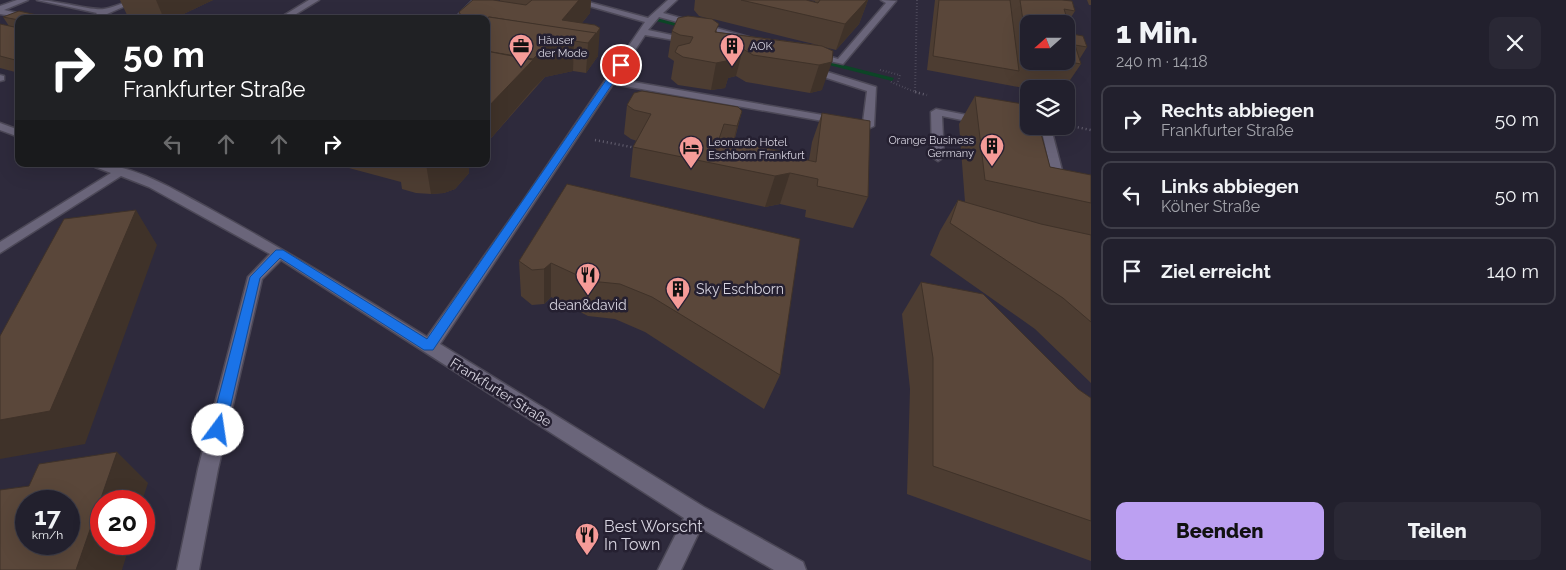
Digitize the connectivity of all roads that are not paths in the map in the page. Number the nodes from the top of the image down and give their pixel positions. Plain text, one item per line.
1 (24, 0) edge
2 (41, 0) edge
3 (135, 0) edge
4 (315, 0) edge
5 (478, 0) edge
6 (568, 0) edge
7 (572, 0) edge
8 (673, 0) edge
9 (885, 0) edge
10 (582, 3) junction
11 (0, 11) edge
12 (104, 12) junction
13 (15, 15) edge
14 (99, 15) edge
15 (289, 15) edge
16 (462, 15) edge
17 (654, 18) junction
18 (643, 32) junction
19 (700, 42) edge
20 (763, 42) edge
21 (802, 52) edge
22 (794, 66) edge
23 (610, 81) junction
24 (992, 123) edge
25 (0, 126) edge
26 (1011, 127) edge
27 (15, 132) edge
28 (938, 157) dead end
29 (107, 167) edge
30 (120, 172) junction
31 (1091, 188) edge
32 (0, 248) edge
33 (280, 253) junction
34 (429, 346) junction
35 (697, 514) junction
36 (188, 570) edge
37 (670, 570) edge
38 (795, 570) edge

1 - 11 street
2 - 12 street
3 - 12 street
4 - 15 street
5 - 16 street
6 - 10 street
7 - 10 street
8 - 17 street
9 - 21 street
10 - 17 street
11 - 13 street
12 - 14 street
17 - 18 street
17 - 20 street
18 - 19 street
18 - 23 street
22 - 23 street
23 - 34 street
24 - 28 street
25 - 27 street
26 - 31 street
29 - 30 street, Frankfurter Straße
30 - 32 street
30 - 33 street, Frankfurter Straße
33 - 34 street, Frankfurter Straße
33 - 36 street
34 - 35 street, Frankfurter Straße
35 - 37 street
35 - 38 street, Frankfurter Straße

